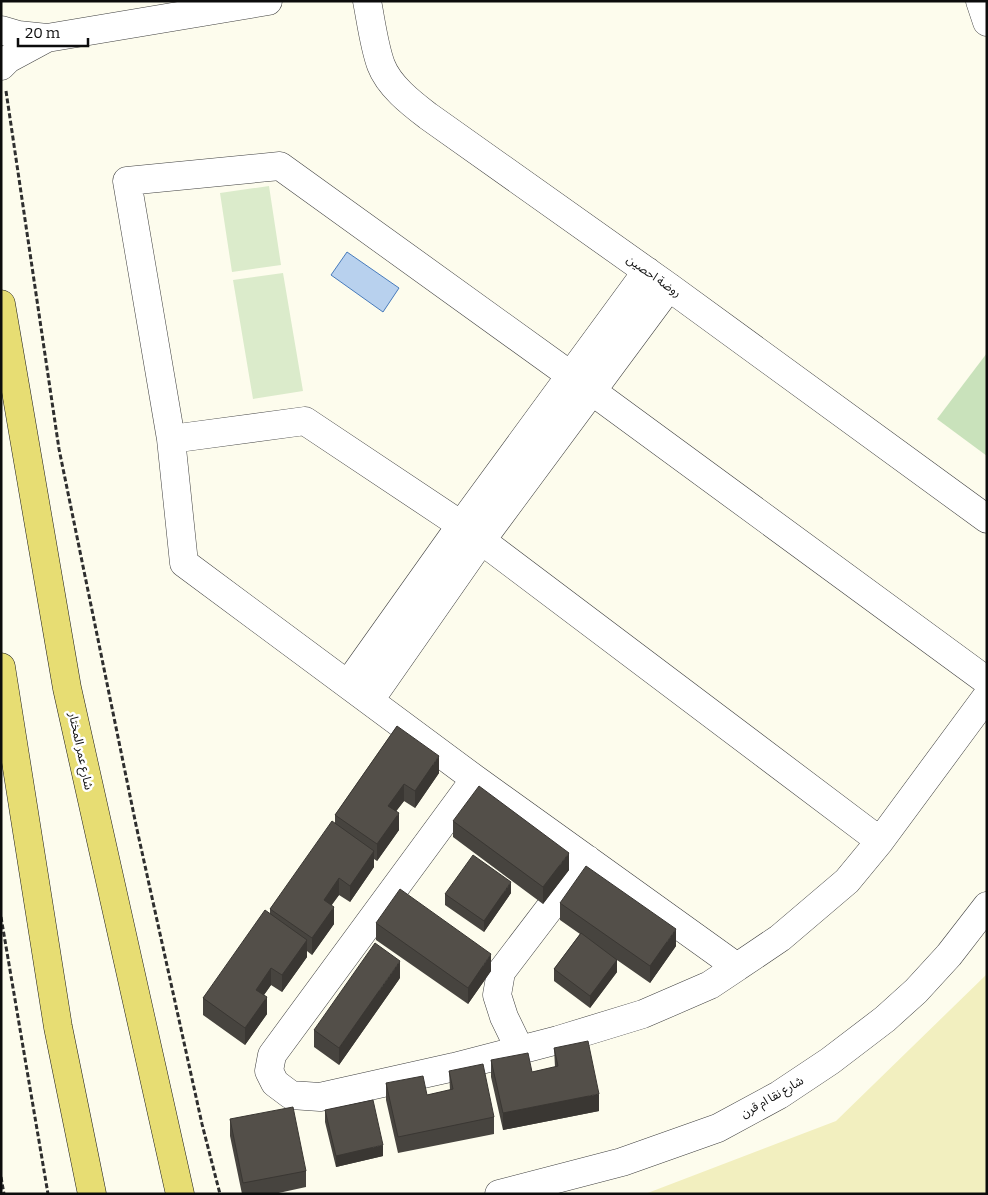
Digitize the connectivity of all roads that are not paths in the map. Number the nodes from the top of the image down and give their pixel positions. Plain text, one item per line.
1 (268, 1) edge
2 (367, 1) edge
3 (980, 1) edge
4 (987, 22) edge
5 (1, 30) edge
6 (47, 38) junction
7 (5, 63) edge
8 (647, 271) junction
9 (669, 287) junction
10 (1, 304) edge
11 (570, 375) junction
12 (592, 391) junction
13 (171, 440) junction
14 (987, 519) edge
15 (471, 533) junction
16 (1, 667) edge
17 (987, 681) edge
18 (348, 684) junction
19 (987, 696) edge
20 (370, 700) junction
21 (475, 779) junction
22 (880, 841) junction
23 (587, 859) junction
24 (987, 906) edge
25 (736, 968) junction
26 (520, 1050) junction
27 (83, 1148) junction
28 (84, 1194) edge
29 (92, 1194) edge
30 (180, 1194) edge
31 (499, 1194) edge

1 - 6 street
2 - 8 street, روضة احصين
3 - 4 street
5 - 6 street
6 - 7 street
8 - 9 street, روضة احصين
8 - 11 street
9 - 12 street
9 - 14 street, روضة احصين
10 - 30 main road, شارع عمر المختار
11 - 12 street
11 - 13 street
11 - 15 street
12 - 15 street
12 - 17 street
13 - 15 street
13 - 18 street
15 - 18 street
15 - 20 street
15 - 22 street
16 - 27 main road
18 - 20 street
19 - 22 street
20 - 21 street
21 - 23 street
21 - 26 street
22 - 25 street
23 - 25 street
23 - 26 street
24 - 31 street, شارع نقا ام قرن
25 - 26 street
27 - 28 street
27 - 29 main road

